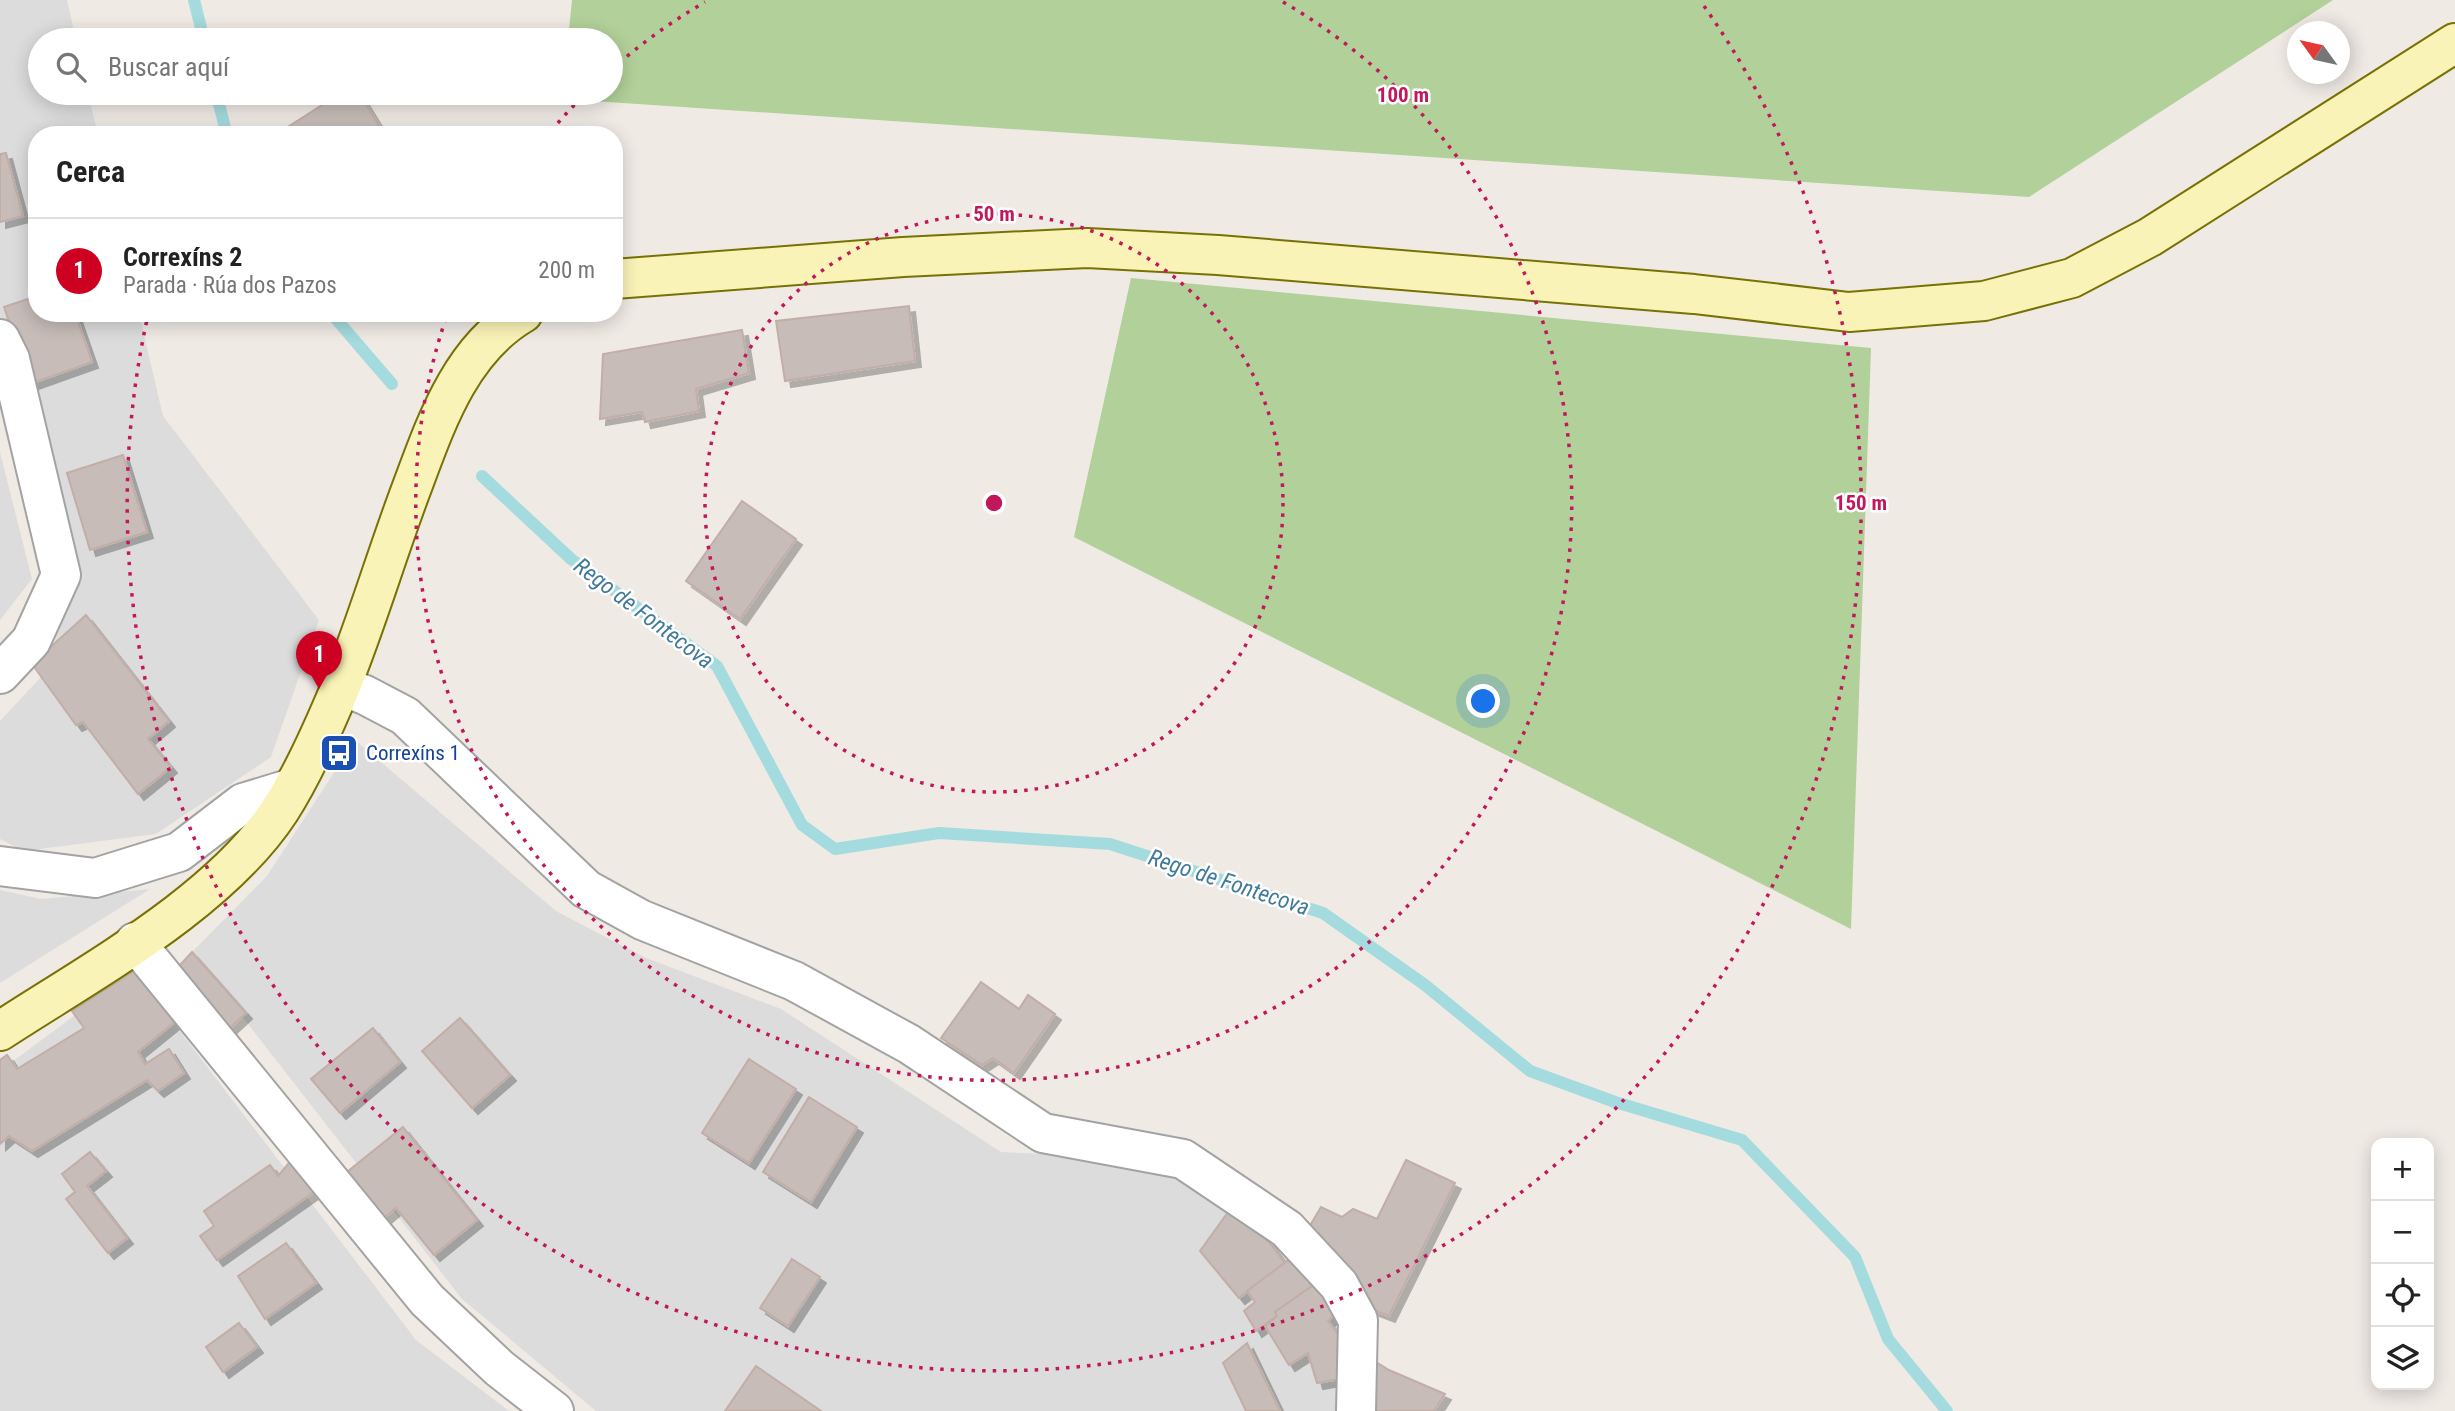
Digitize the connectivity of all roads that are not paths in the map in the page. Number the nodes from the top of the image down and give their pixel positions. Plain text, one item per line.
1 (2455, 43) edge
2 (623, 278) edge
3 (508, 322) edge
4 (0, 339) edge
5 (0, 674) edge
6 (341, 686) junction
7 (292, 788) junction
8 (0, 866) edge
9 (135, 942) junction
10 (0, 1031) edge
11 (554, 1411) edge
12 (1356, 1411) edge

1 - 2 street
3 - 6 street
4 - 5 street
6 - 7 street
6 - 12 street
7 - 8 street
7 - 9 street
9 - 10 street
9 - 11 street

